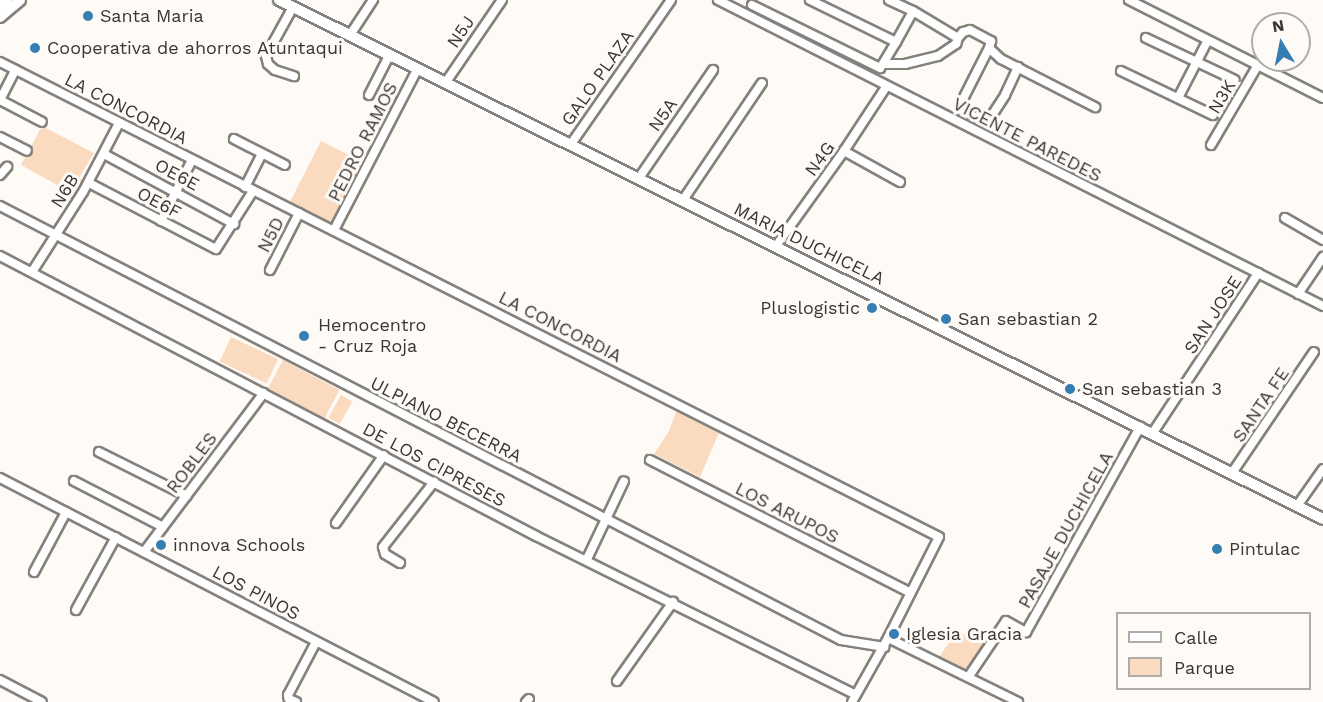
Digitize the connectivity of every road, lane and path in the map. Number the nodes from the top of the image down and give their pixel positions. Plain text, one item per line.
1 (7, 0) edge
2 (20, 0) edge
3 (279, 0) edge
4 (373, 0) edge
5 (502, 0) edge
6 (671, 0) edge
7 (718, 0) edge
8 (810, 0) edge
9 (890, 0) edge
10 (1129, 0) edge
11 (752, 5) dead end
12 (0, 6) edge
13 (293, 7) junction
14 (913, 12) junction
15 (0, 16) edge
16 (350, 35) junction
17 (958, 38) junction
18 (1146, 38) dead end
19 (1208, 40) junction
20 (896, 42) junction
21 (989, 48) junction
22 (390, 54) junction
23 (0, 62) edge
24 (1196, 62) junction
25 (1251, 62) edge
26 (882, 66) junction
27 (1018, 67) junction
28 (418, 68) junction
29 (15, 70) junction
30 (713, 70) dead end
31 (1121, 71) dead end
32 (1254, 72) edge
33 (1272, 72) edge
34 (294, 76) dead end
35 (874, 80) junction
36 (1235, 80) dead end
37 (446, 82) junction
38 (762, 82) dead end
39 (886, 87) junction
40 (369, 95) dead end
41 (1178, 98) junction
42 (1323, 98) edge
43 (0, 100) edge
44 (1095, 107) dead end
45 (1214, 115) dead end
46 (42, 122) dead end
47 (119, 123) junction
48 (0, 137) edge
49 (234, 139) dead end
50 (571, 144) junction
51 (1211, 145) dead end
52 (27, 151) dead end
53 (844, 151) junction
54 (104, 154) junction
55 (262, 154) junction
56 (192, 160) junction
57 (285, 165) dead end
58 (7, 167) dead end
59 (0, 176) edge
60 (639, 178) junction
61 (900, 182) dead end
62 (88, 183) junction
63 (245, 187) junction
64 (175, 191) junction
65 (253, 191) junction
66 (683, 200) junction
67 (0, 206) edge
68 (299, 213) junction
69 (1285, 218) dead end
70 (161, 221) junction
71 (234, 224) junction
72 (334, 230) junction
73 (55, 236) junction
74 (1323, 240) edge
75 (776, 246) junction
76 (0, 256) edge
77 (1323, 257) edge
78 (270, 270) dead end
79 (32, 272) junction
80 (1258, 273) junction
81 (1298, 294) junction
82 (1323, 306) edge
83 (1314, 352) dead end
84 (264, 393) junction
85 (1140, 427) junction
86 (1152, 434) junction
87 (99, 452) dead end
88 (384, 456) junction
89 (650, 460) dead end
90 (1323, 469) edge
91 (1232, 473) junction
92 (0, 478) edge
93 (74, 481) dead end
94 (624, 481) dead end
95 (434, 482) junction
96 (187, 496) junction
97 (1297, 506) junction
98 (66, 512) junction
99 (606, 519) junction
100 (1323, 519) edge
101 (336, 523) dead end
102 (163, 527) junction
103 (116, 537) junction
104 (144, 552) junction
105 (586, 559) junction
106 (400, 563) dead end
107 (34, 572) dead end
108 (909, 592) junction
109 (672, 602) junction
110 (76, 610) dead end
111 (888, 638) junction
112 (316, 642) junction
113 (884, 647) junction
114 (969, 676) junction
115 (0, 680) edge
116 (617, 681) dead end
117 (854, 699) edge
118 (1004, 699) edge
119 (42, 702) edge
120 (296, 702) edge
121 (434, 702) edge
122 (1018, 702) edge

1 - 12 main road
2 - 15 main road
3 - 13 main road, MARIA DUCHICELA
4 - 16 street
5 - 37 street, N5J
6 - 50 street, GALO PLAZA
7 - 35 street, VICENTE PAREDES
8 - 20 street
9 - 14 street
10 - 19 street
11 - 26 street
13 - 16 main road, MARIA DUCHICELA
13 - 34 street
14 - 17 street
14 - 20 street
16 - 22 main road, MARIA DUCHICELA
17 - 21 street
17 - 26 street
18 - 24 street
19 - 24 street
19 - 25 street
20 - 26 street
21 - 27 street
21 - 27 street
22 - 28 main road, MARIA DUCHICELA
22 - 40 street
23 - 29 street, LA CONCORDIA
24 - 36 street
24 - 41 street
26 - 35 street
27 - 44 street
28 - 37 main road, MARIA DUCHICELA
28 - 72 street, PEDRO RAMOS
29 - 43 street
29 - 47 street, LA CONCORDIA
30 - 60 street, N5A
31 - 41 street
32 - 51 street, N3K
33 - 42 street
35 - 39 street, VICENTE PAREDES
37 - 50 main road, MARIA DUCHICELA
38 - 66 street
39 - 53 street, N4G
39 - 80 street, VICENTE PAREDES
41 - 45 street
43 - 46 street
47 - 54 street, N6B
47 - 56 street, LA CONCORDIA
48 - 52 street
49 - 55 street
50 - 60 main road, MARIA DUCHICELA
53 - 61 street
53 - 75 street, N4G
54 - 62 street, N6B
54 - 64 street, OE6E
55 - 57 street
55 - 63 street
56 - 63 street, LA CONCORDIA
56 - 64 street
58 - 59 street
60 - 66 main road, MARIA DUCHICELA
62 - 70 street, OE6F
62 - 73 street, N6B
63 - 65 street, LA CONCORDIA
64 - 70 street
64 - 71 street, OE6E
65 - 68 street, LA CONCORDIA
65 - 71 street
66 - 75 main road, MARIA DUCHICELA
67 - 73 street, ULPIANO BECERRA
68 - 72 street, LA CONCORDIA
68 - 78 street, N5D
69 - 74 street
70 - 71 street, OE6F
72 - 108 street, LA CONCORDIA
73 - 79 street, N6B
73 - 99 street, ULPIANO BECERRA
75 - 85 main road, MARIA DUCHICELA
76 - 79 street, DE LOS CIPRESES
77 - 81 street
79 - 84 street, DE LOS CIPRESES
80 - 81 street, VICENTE PAREDES
80 - 86 street, SAN JOSE
81 - 82 street, VICENTE PAREDES
83 - 91 street, SANTA FE
84 - 88 street, DE LOS CIPRESES
84 - 96 street, ROBLES
85 - 86 main road, MARIA DUCHICELA
85 - 114 street, PASAJE DUCHICELA
86 - 91 main road, MARIA DUCHICELA
87 - 96 street
88 - 95 street, DE LOS CIPRESES
88 - 101 street
89 - 108 street, LOS ARUPOS
90 - 97 street
91 - 97 main road, MARIA DUCHICELA
92 - 98 street, LOS PINOS
93 - 102 street
94 - 99 street
95 - 105 street, DE LOS CIPRESES
95 - 106 street
96 - 102 street, ROBLES
97 - 100 main road, MARIA DUCHICELA
98 - 103 street, LOS PINOS
98 - 107 street
99 - 105 street
99 - 113 street, ULPIANO BECERRA
102 - 104 street, ROBLES
103 - 104 street, LOS PINOS
103 - 110 street
104 - 112 street, LOS PINOS
105 - 109 street, DE LOS CIPRESES
108 - 111 street, LA CONCORDIA
109 - 116 street
109 - 117 street, DE LOS CIPRESES
111 - 113 street, LA CONCORDIA
111 - 114 street
112 - 120 street
112 - 121 street, LOS PINOS
113 - 117 street, LA CONCORDIA
114 - 118 street
115 - 119 street
118 - 122 street

